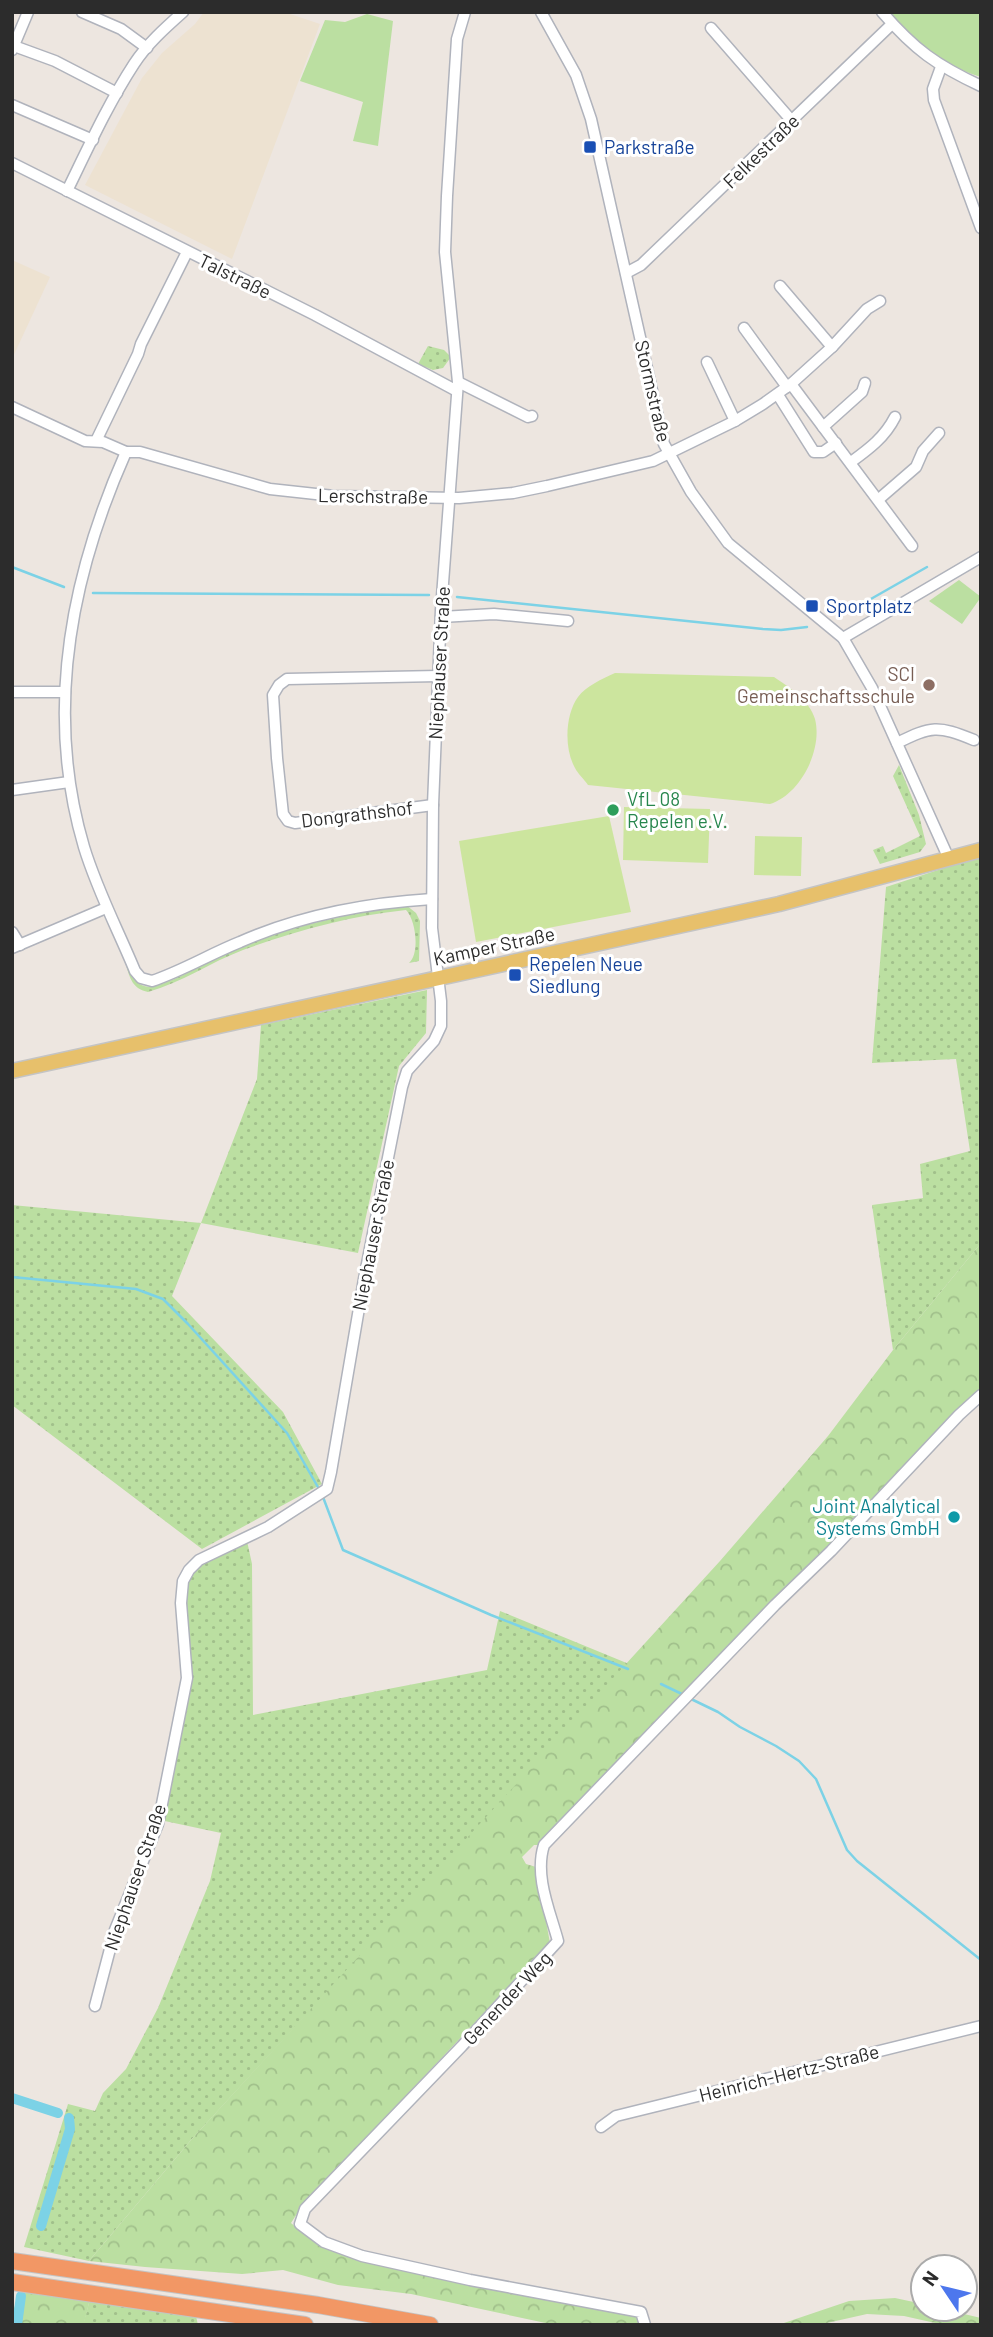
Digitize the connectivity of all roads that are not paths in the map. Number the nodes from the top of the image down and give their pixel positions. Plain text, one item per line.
1 (28, 12) edge
2 (82, 12) edge
3 (183, 12) edge
4 (465, 12) edge
5 (541, 12) edge
6 (882, 12) edge
7 (892, 24) junction
8 (711, 28) dead end
9 (13, 48) edge
10 (147, 48) junction
11 (941, 67) junction
12 (981, 86) edge
13 (117, 93) junction
14 (12, 105) edge
15 (792, 121) junction
16 (93, 139) junction
17 (12, 163) edge
18 (67, 191) junction
19 (981, 228) edge
20 (187, 252) junction
21 (626, 274) junction
22 (780, 286) dead end
23 (880, 300) dead end
24 (744, 328) dead end
25 (832, 347) junction
26 (707, 362) dead end
27 (865, 383) dead end
28 (789, 385) junction
29 (458, 386) junction
30 (778, 395) junction
31 (12, 407) edge
32 (532, 416) dead end
33 (895, 417) dead end
34 (735, 421) junction
35 (823, 426) junction
36 (939, 433) dead end
37 (96, 441) junction
38 (836, 443) junction
39 (126, 452) junction
40 (670, 454) junction
41 (851, 461) junction
42 (448, 497) junction
43 (879, 499) junction
44 (912, 546) dead end
45 (981, 556) edge
46 (441, 617) junction
47 (568, 621) dead end
48 (842, 638) junction
49 (438, 676) junction
50 (12, 692) edge
51 (65, 692) junction
52 (974, 740) dead end
53 (897, 743) junction
54 (69, 782) junction
55 (12, 790) edge
56 (433, 805) junction
57 (981, 850) edge
58 (949, 859) junction
59 (432, 899) junction
60 (106, 908) junction
61 (12, 932) edge
62 (16, 947) edge
63 (438, 977) junction
64 (12, 1071) edge
65 (981, 1395) edge
66 (95, 2006) dead end
67 (981, 2026) edge
68 (601, 2127) dead end
69 (12, 2261) edge
70 (12, 2282) edge
71 (305, 2325) edge
72 (430, 2325) edge
73 (645, 2325) edge

1 - 9 street
2 - 10 street
3 - 10 street
4 - 29 street, Niephauser Straße
5 - 21 street, Stormstraße
6 - 7 street
7 - 11 street
7 - 15 street, Felkestraße
8 - 15 street
9 - 13 street
10 - 13 street
11 - 12 street
11 - 19 street
13 - 16 street
14 - 16 street
15 - 21 street, Felkestraße
16 - 18 street
17 - 18 street, Talstraße
18 - 20 street, Talstraße
20 - 29 street, Talstraße
20 - 37 street
21 - 40 street, Stormstraße
22 - 25 street
23 - 25 street, Lerschstraße
24 - 28 street
25 - 28 street, Lerschstraße
26 - 34 street
27 - 35 street
28 - 30 street, Lerschstraße
28 - 35 street
29 - 32 street
29 - 42 street, Niephauser Straße
30 - 34 street, Lerschstraße
30 - 38 street
31 - 37 street, Lerschstraße
33 - 41 street
34 - 40 street, Lerschstraße
35 - 38 street
36 - 43 street
37 - 39 street, Lerschstraße
38 - 41 street
39 - 42 street, Lerschstraße
39 - 51 street
40 - 42 street, Lerschstraße
40 - 48 street, Stormstraße
41 - 43 street
42 - 46 street, Niephauser Straße
43 - 44 street
45 - 48 street
46 - 47 street
46 - 49 street, Niephauser Straße
48 - 53 street, Stormstraße
49 - 56 street, Niephauser Straße
49 - 56 street, Dongrathshof
50 - 51 street
51 - 54 street
52 - 53 street
53 - 58 street, Stormstraße
54 - 55 street
54 - 60 street
56 - 59 street, Niephauser Straße
57 - 58 main road, Kamper Straße
58 - 63 main road, Kamper Straße
59 - 60 street
59 - 63 street, Niephauser Straße
60 - 62 street
61 - 62 street
63 - 64 main road, Kamper Straße
63 - 66 street, Niephauser Straße
65 - 73 street, Genender Weg
67 - 68 street, Heinrich-Hertz-Straße
69 - 72 highway
70 - 71 highway

